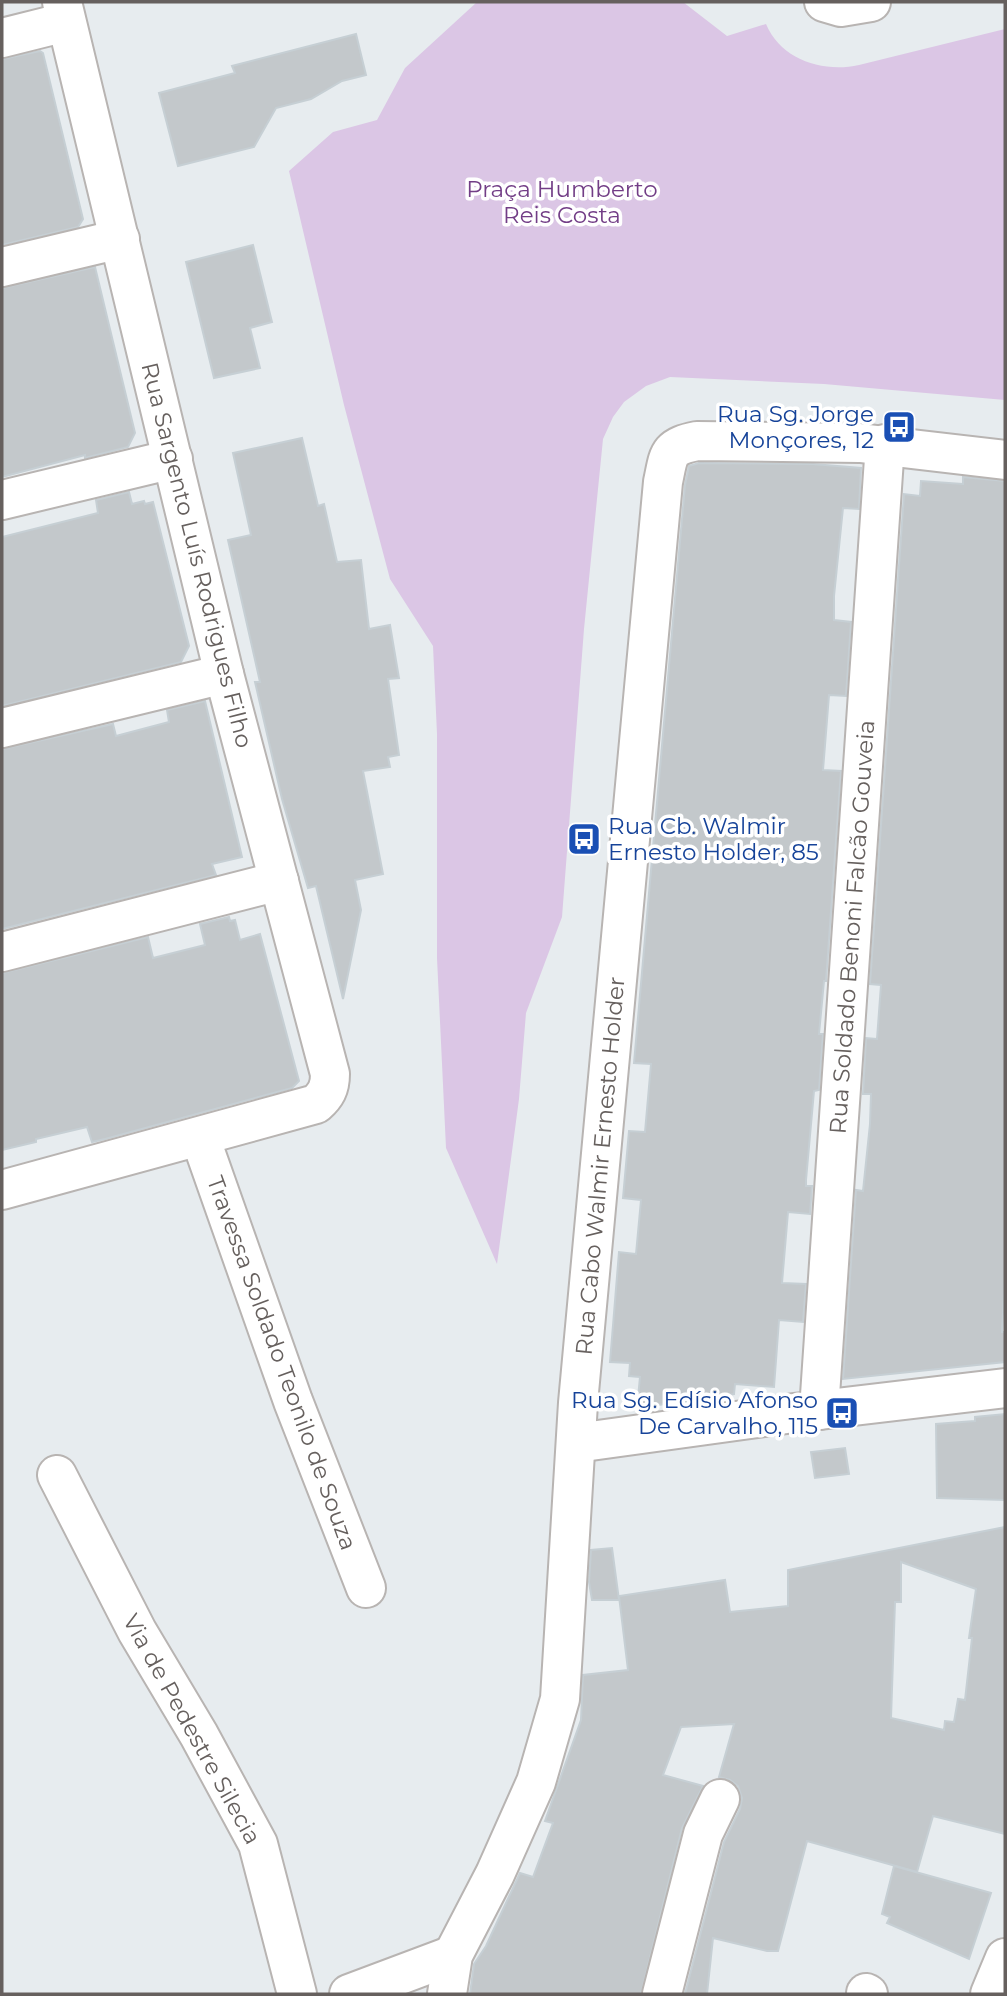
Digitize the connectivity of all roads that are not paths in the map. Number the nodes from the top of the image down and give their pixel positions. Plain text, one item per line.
1 (824, 2) edge
2 (871, 2) edge
3 (64, 12) edge
4 (2, 38) edge
5 (120, 239) junction
6 (2, 267) edge
7 (885, 444) junction
8 (173, 459) junction
9 (1005, 460) edge
10 (2, 500) edge
11 (224, 674) junction
12 (2, 728) edge
13 (279, 881) junction
14 (2, 952) edge
15 (200, 1137) junction
16 (2, 1190) edge
17 (1005, 1388) edge
18 (819, 1410) junction
19 (576, 1443) junction
20 (57, 1475) dead end
21 (366, 1588) dead end
22 (720, 1799) dead end
23 (453, 1955) junction
24 (1005, 1958) edge
25 (297, 1994) edge
26 (349, 1994) edge
27 (447, 1994) edge
28 (662, 1994) edge
29 (990, 1994) edge

1 - 2 street
3 - 4 street
3 - 5 street, Rua Sargento Luís Rodrigues Filho
5 - 6 street
5 - 8 street, Rua Sargento Luís Rodrigues Filho
7 - 9 street
7 - 18 street, Rua Soldado Benoni Falcão Gouveia
7 - 19 street, Rua Cabo Walmir Ernesto Holder
8 - 10 street
8 - 11 street, Rua Sargento Luís Rodrigues Filho
11 - 12 street
11 - 13 street, Rua Sargento Luís Rodrigues Filho
13 - 14 street
13 - 15 street, Rua Sargento Luís Rodrigues Filho
15 - 16 street
15 - 21 street, Travessa Soldado Teonilo de Souza
17 - 18 street
18 - 19 street
19 - 23 street, Rua Cabo Walmir Ernesto Holder
20 - 25 street, Via de Pedestre Silecia
22 - 28 street
23 - 26 street
23 - 27 street, Rua Cabo Walmir Ernesto Holder
24 - 29 street

